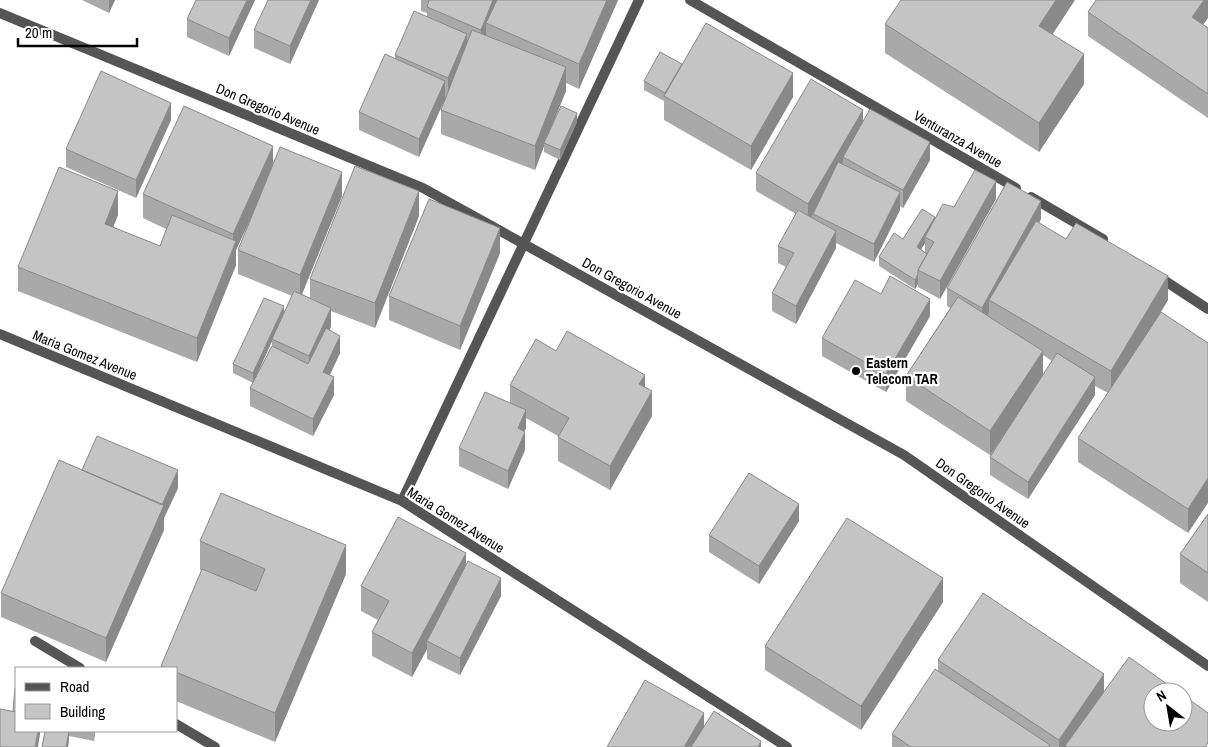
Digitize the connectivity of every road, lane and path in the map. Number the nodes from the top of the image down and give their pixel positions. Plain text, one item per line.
1 (639, 0) edge
2 (690, 0) edge
3 (0, 13) edge
4 (523, 244) junction
5 (1114, 246) edge
6 (1145, 267) edge
7 (1208, 309) edge
8 (0, 334) edge
9 (402, 501) junction
10 (35, 641) dead end
11 (1208, 666) edge
12 (78, 667) edge
13 (178, 725) edge
14 (215, 747) edge
15 (787, 747) edge

1 - 4 street
2 - 5 street, Venturanza Avenue
3 - 4 street, Don Gregorio Avenue
4 - 9 street
4 - 11 street, Don Gregorio Avenue
6 - 7 street
8 - 9 street, Maria Gomez Avenue
9 - 15 street, Maria Gomez Avenue
10 - 12 street
13 - 14 street

